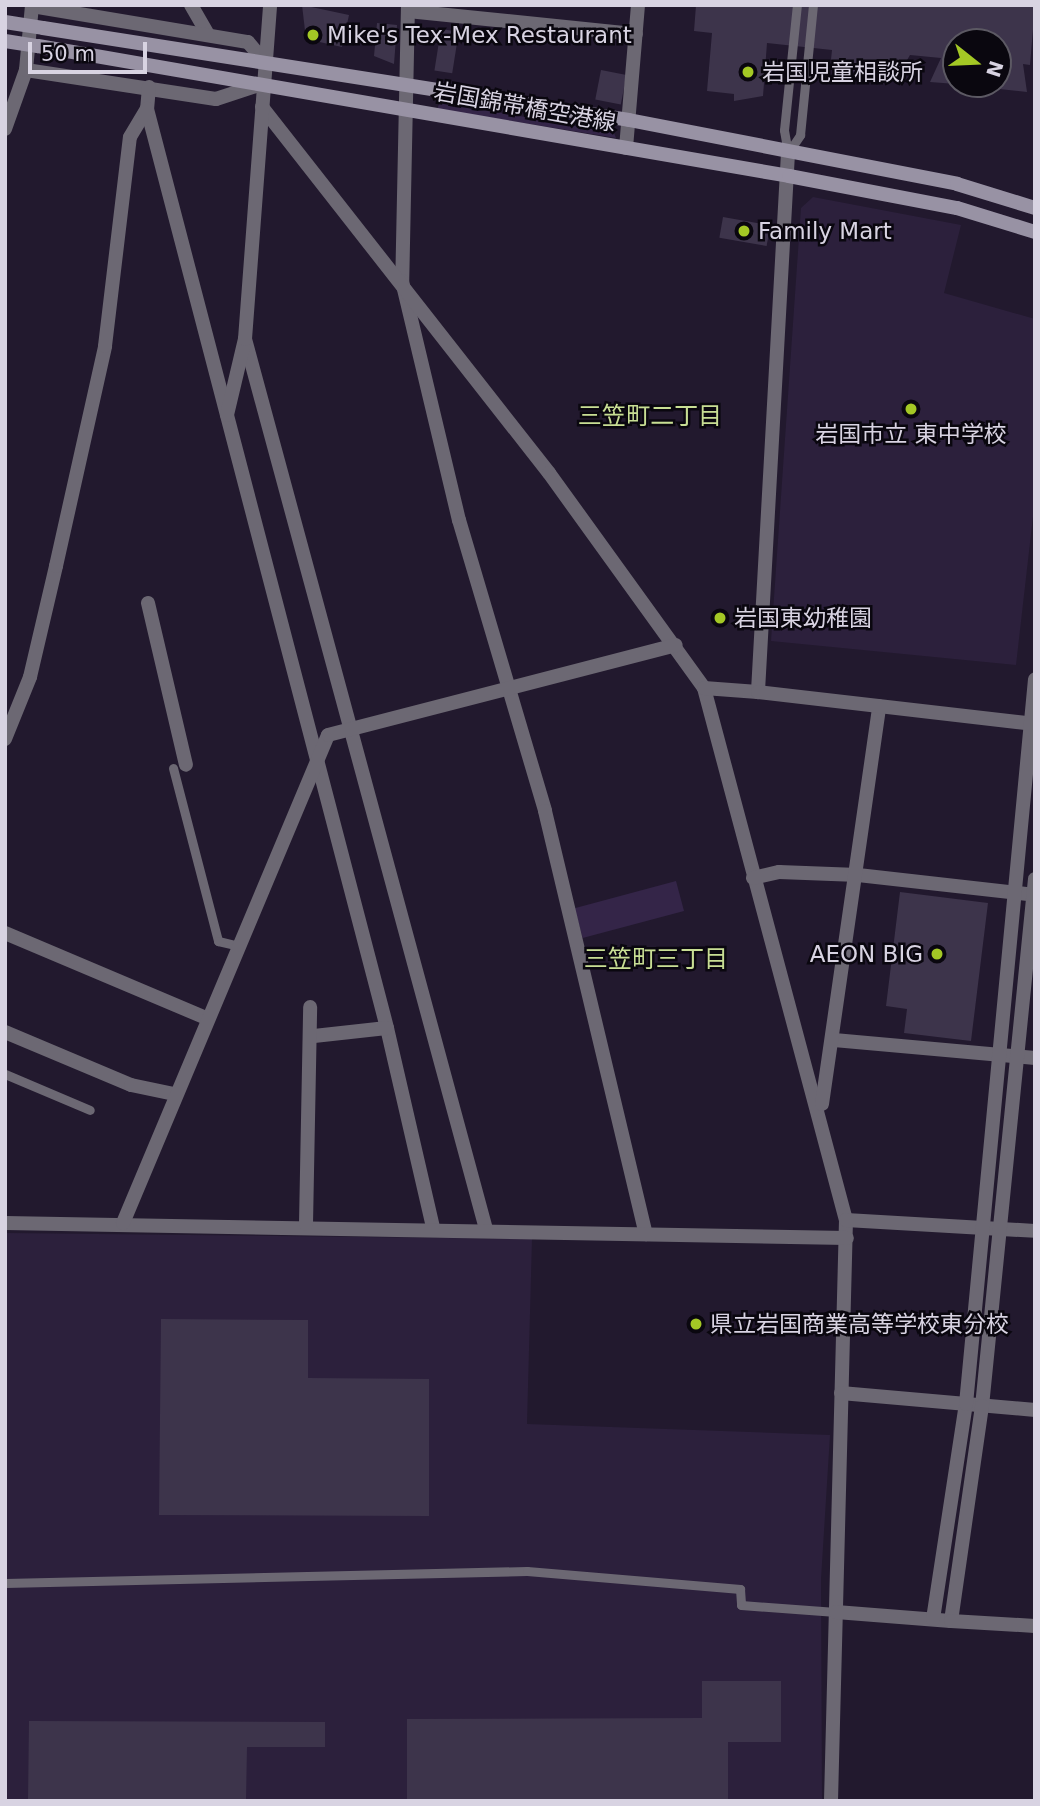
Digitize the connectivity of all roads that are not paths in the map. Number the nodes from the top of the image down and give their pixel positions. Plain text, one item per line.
1 (32, 5) edge
2 (191, 5) edge
3 (270, 5) edge
4 (509, 5) edge
5 (639, 5) edge
6 (797, 5) edge
7 (813, 5) edge
8 (408, 8) edge
9 (118, 12) edge
10 (508, 21) junction
11 (5, 22) edge
12 (636, 34) junction
13 (208, 35) junction
14 (5, 41) edge
15 (265, 62) junction
16 (26, 69) junction
17 (264, 84) junction
18 (149, 87) junction
19 (408, 87) junction
20 (262, 107) junction
21 (147, 109) junction
22 (407, 109) junction
23 (629, 120) junction
24 (5, 129) edge
25 (626, 148) junction
26 (788, 153) junction
27 (789, 176) junction
28 (1035, 208) edge
29 (1035, 232) edge
30 (402, 281) junction
31 (245, 339) junction
32 (227, 415) junction
33 (148, 603) dead end
34 (676, 645) junction
35 (1035, 679) edge
36 (704, 688) junction
37 (509, 689) junction
38 (758, 692) junction
39 (879, 706) junction
40 (1032, 723) edge
41 (354, 729) junction
42 (7, 732) edge
43 (315, 756) junction
44 (179, 767) joint
45 (858, 875) junction
46 (753, 878) junction
47 (1035, 879) edge
48 (1016, 893) junction
49 (1034, 895) edge
50 (5, 933) edge
51 (236, 945) junction
52 (310, 1007) dead end
53 (206, 1017) junction
54 (387, 1028) junction
55 (5, 1032) edge
56 (314, 1036) junction
57 (834, 1040) junction
58 (995, 1055) junction
59 (1015, 1056) junction
60 (1035, 1058) edge
61 (5, 1074) edge
62 (174, 1094) junction
63 (821, 1109) junction
64 (90, 1110) dead end
65 (846, 1220) junction
66 (5, 1223) edge
67 (123, 1223) junction
68 (306, 1224) junction
69 (979, 1226) junction
70 (998, 1227) junction
71 (433, 1228) junction
72 (486, 1229) junction
73 (1035, 1231) edge
74 (646, 1234) junction
75 (847, 1238) junction
76 (841, 1393) junction
77 (966, 1404) junction
78 (982, 1406) junction
79 (1035, 1410) edge
80 (5, 1583) edge
81 (836, 1612) junction
82 (933, 1619) junction
83 (951, 1620) junction
84 (1035, 1626) edge
85 (831, 1801) edge

1 - 9 street
1 - 16 street
2 - 13 street
3 - 15 street
4 - 10 street
5 - 12 street
6 - 26 lane
7 - 26 lane
8 - 10 street
8 - 19 street
9 - 13 street
10 - 12 street
11 - 15 main road, 岩国錦帯橋空港線, bridge
12 - 23 street
13 - 15 street
14 - 17 main road, 岩国錦帯橋空港線, bridge
15 - 17 street
15 - 19 main road, 岩国錦帯橋空港線
16 - 18 street
16 - 24 street
17 - 18 street
17 - 20 street
17 - 22 main road, 岩国錦帯橋空港線
18 - 21 street
19 - 22 street
19 - 23 main road, 岩国錦帯橋空港線
20 - 30 street
20 - 31 street
21 - 32 street
21 - 42 street
22 - 25 main road, 岩国錦帯橋空港線
22 - 30 street
23 - 25 street
23 - 26 main road, 岩国錦帯橋空港線
25 - 27 main road, 岩国錦帯橋空港線
26 - 27 street
26 - 28 main road, 岩国錦帯橋空港線
27 - 29 main road, 岩国錦帯橋空港線
27 - 38 street
30 - 34 street
30 - 37 street
31 - 32 street
31 - 41 street
32 - 43 street
33 - 44 street
34 - 36 street
34 - 37 street
35 - 40 street
36 - 38 street
36 - 46 street
37 - 41 street
37 - 74 street
38 - 39 street
39 - 40 street
39 - 45 street
40 - 48 street
41 - 43 street
41 - 72 street
43 - 51 street
43 - 54 street
44 - 51 lane
45 - 46 street
45 - 48 street
45 - 57 street
46 - 63 street
47 - 49 street
48 - 49 street
48 - 58 street
49 - 59 street
50 - 53 street
51 - 53 street
52 - 56 street
53 - 62 street
54 - 56 street
54 - 71 street
55 - 62 street
56 - 68 street
57 - 58 street
57 - 63 street
58 - 59 street
58 - 69 street
59 - 60 street
59 - 70 street
61 - 64 lane
62 - 67 street
63 - 65 street
65 - 69 street
65 - 75 street
66 - 67 street
67 - 68 street
68 - 71 street
69 - 70 street
69 - 77 street
70 - 73 street
70 - 78 street
71 - 72 street
72 - 74 street
74 - 75 street
75 - 76 street
76 - 77 street
76 - 81 street
77 - 78 street
77 - 82 street
78 - 79 street
78 - 83 street
80 - 81 lane
81 - 82 street
81 - 85 street
82 - 83 street
83 - 84 street

